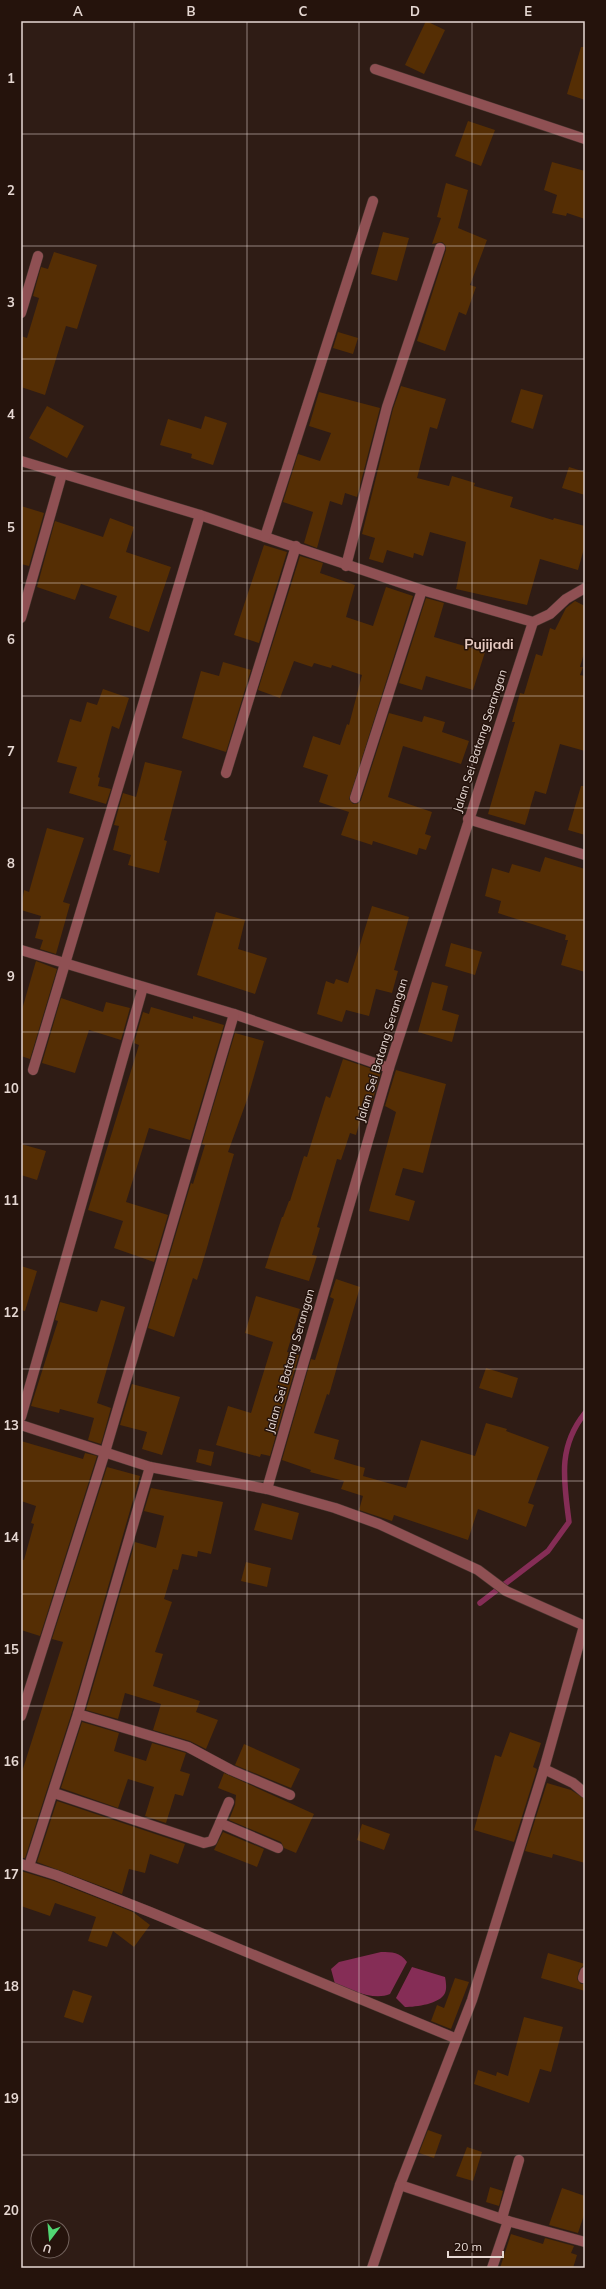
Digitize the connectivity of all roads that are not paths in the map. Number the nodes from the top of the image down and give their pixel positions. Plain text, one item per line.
1 (375, 69) dead end
2 (585, 139) edge
3 (373, 201) dead end
4 (440, 248) dead end
5 (38, 256) dead end
6 (21, 313) edge
7 (21, 461) edge
8 (62, 474) junction
9 (200, 515) junction
10 (265, 537) junction
11 (296, 546) junction
12 (346, 566) junction
13 (585, 588) edge
14 (422, 590) junction
15 (21, 618) edge
16 (533, 622) junction
17 (226, 773) dead end
18 (355, 798) dead end
19 (468, 820) junction
20 (585, 855) edge
21 (21, 950) edge
22 (66, 964) junction
23 (143, 987) junction
24 (234, 1014) junction
25 (389, 1068) junction
26 (33, 1070) dead end
27 (21, 1417) edge
28 (21, 1425) edge
29 (104, 1452) junction
30 (150, 1467) junction
31 (267, 1489) junction
32 (585, 1626) edge
33 (78, 1714) junction
34 (21, 1716) edge
35 (544, 1768) junction
36 (54, 1793) junction
37 (585, 1793) edge
38 (290, 1795) dead end
39 (229, 1802) dead end
40 (220, 1823) junction
41 (278, 1848) dead end
42 (25, 1865) edge
43 (457, 2039) junction
44 (519, 2160) dead end
45 (400, 2185) junction
46 (505, 2219) junction
47 (585, 2242) edge
48 (372, 2268) edge
49 (492, 2268) edge

1 - 2 street
3 - 10 street
4 - 12 street
5 - 6 street
7 - 8 street
8 - 9 street
8 - 15 street
9 - 10 street
9 - 22 street
10 - 11 street
11 - 12 street
11 - 17 street
12 - 14 street
13 - 16 street
14 - 16 street
14 - 18 street
16 - 19 street, Jalan Sei Batang Serangan
19 - 20 street
19 - 25 street, Jalan Sei Batang Serangan
21 - 22 street
22 - 23 street
22 - 26 street
23 - 24 street
23 - 27 street
24 - 25 street
24 - 29 street
25 - 31 street, Jalan Sei Batang Serangan
28 - 29 street
29 - 30 street
29 - 34 street
30 - 31 street
30 - 33 street
31 - 32 street
32 - 35 street
33 - 36 street
33 - 38 street
35 - 37 street
35 - 43 street
36 - 40 street
36 - 42 street
39 - 40 street
40 - 41 street
42 - 43 street
43 - 45 street
44 - 46 street
45 - 46 street
45 - 48 street
46 - 47 street
46 - 49 street

